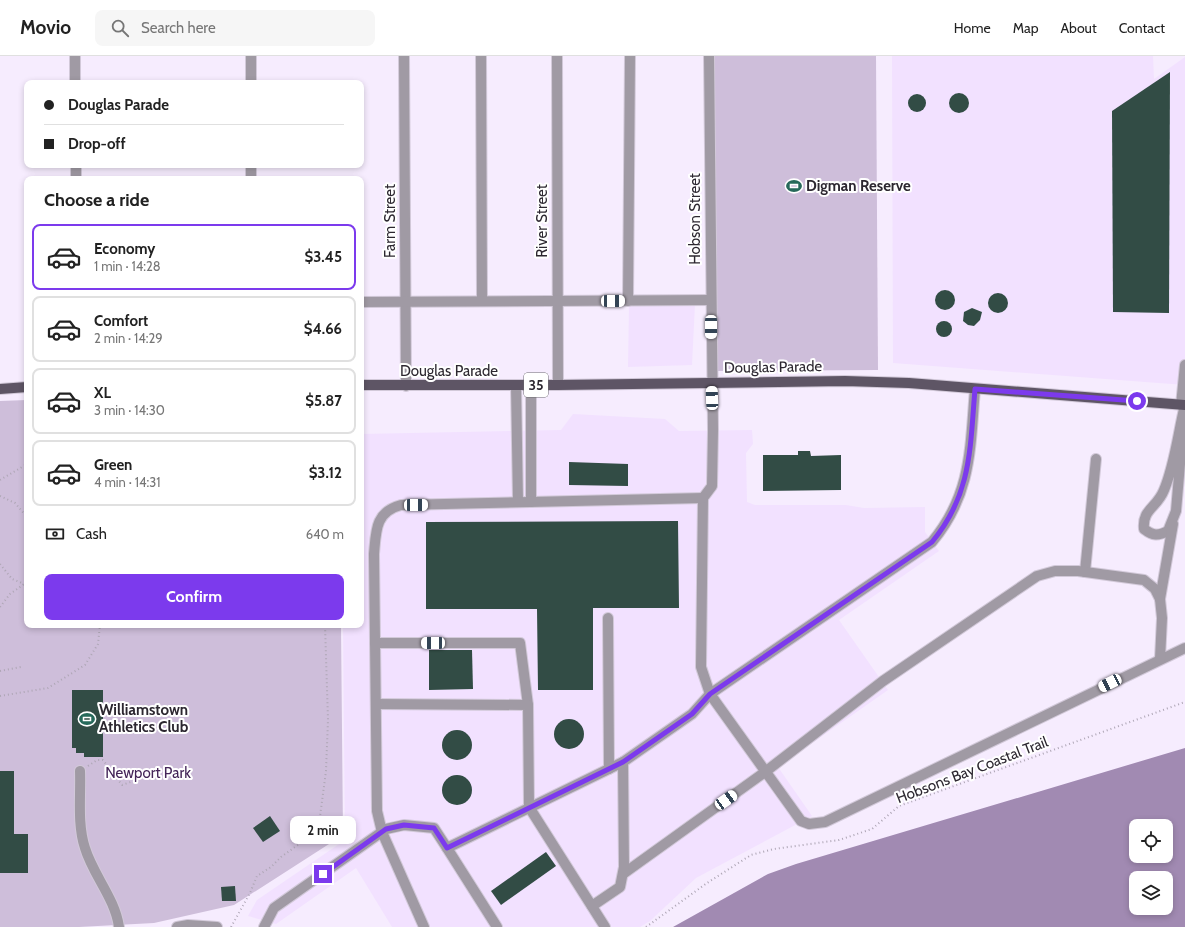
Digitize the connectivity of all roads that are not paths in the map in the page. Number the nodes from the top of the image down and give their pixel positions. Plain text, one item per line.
1 (75, 56) edge
2 (251, 56) edge
3 (404, 56) edge
4 (481, 56) edge
5 (557, 56) edge
6 (630, 56) edge
7 (709, 56) edge
8 (75, 80) edge
9 (251, 80) edge
10 (711, 300) junction
11 (482, 301) junction
12 (558, 301) junction
13 (628, 301) junction
14 (364, 302) edge
15 (405, 302) junction
16 (1185, 365) edge
17 (711, 383) junction
18 (364, 385) edge
19 (516, 385) junction
20 (531, 385) junction
21 (558, 385) junction
22 (406, 386) junction
23 (24, 387) edge
24 (0, 388) edge
25 (975, 389) junction
26 (1184, 405) edge
27 (1096, 460) dead end
28 (702, 498) junction
29 (518, 502) junction
30 (531, 502) junction
31 (1176, 511) junction
32 (1085, 572) junction
33 (1160, 599) junction
34 (608, 618) dead end
35 (375, 643) junction
36 (1185, 648) edge
37 (1160, 659) junction
38 (710, 694) junction
39 (376, 704) junction
40 (528, 705) junction
41 (623, 762) junction
42 (609, 769) junction
43 (80, 771) dead end
44 (765, 772) junction
45 (529, 807) junction
46 (382, 832) junction
47 (447, 848) junction
48 (623, 874) junction
49 (592, 906) junction
50 (119, 927) edge
51 (177, 927) edge
52 (218, 927) edge
53 (264, 927) edge
54 (424, 927) edge
55 (497, 927) edge
56 (605, 927) edge

1 - 8 street
2 - 9 street
3 - 15 street, Farm Street
4 - 11 street
5 - 12 street, River Street
6 - 13 street
7 - 10 street, Hobson Street
10 - 13 street
10 - 17 street, Hobson Street
11 - 12 street
11 - 15 street
12 - 13 street
12 - 21 street, River Street
14 - 15 street
15 - 22 street, Farm Street
16 - 26 street
17 - 21 main road, Douglas Parade / 35
17 - 25 main road, Douglas Parade / 35
17 - 28 street, Hobson Street
18 - 22 main road, Douglas Parade / 35
19 - 20 main road, Douglas Parade / 35
19 - 22 main road, Douglas Parade / 35
19 - 29 street
20 - 21 main road, Douglas Parade / 35
20 - 30 street
23 - 24 main road
25 - 26 main road, Douglas Parade / 35
25 - 38 street
26 - 31 street
26 - 31 street
27 - 32 street
28 - 30 street
28 - 38 street
29 - 30 street
29 - 35 street
31 - 33 street
32 - 33 street
32 - 44 street
33 - 37 street
34 - 42 street
35 - 39 street
35 - 40 street
36 - 37 street
37 - 44 street
38 - 41 street
38 - 44 street
39 - 40 street
39 - 46 street
40 - 45 street
41 - 42 street
41 - 48 street
42 - 45 street
43 - 50 street
44 - 48 street
45 - 47 street
45 - 49 street
46 - 47 street
46 - 53 street
46 - 54 street
47 - 55 street
48 - 49 street
49 - 56 street
51 - 52 street

